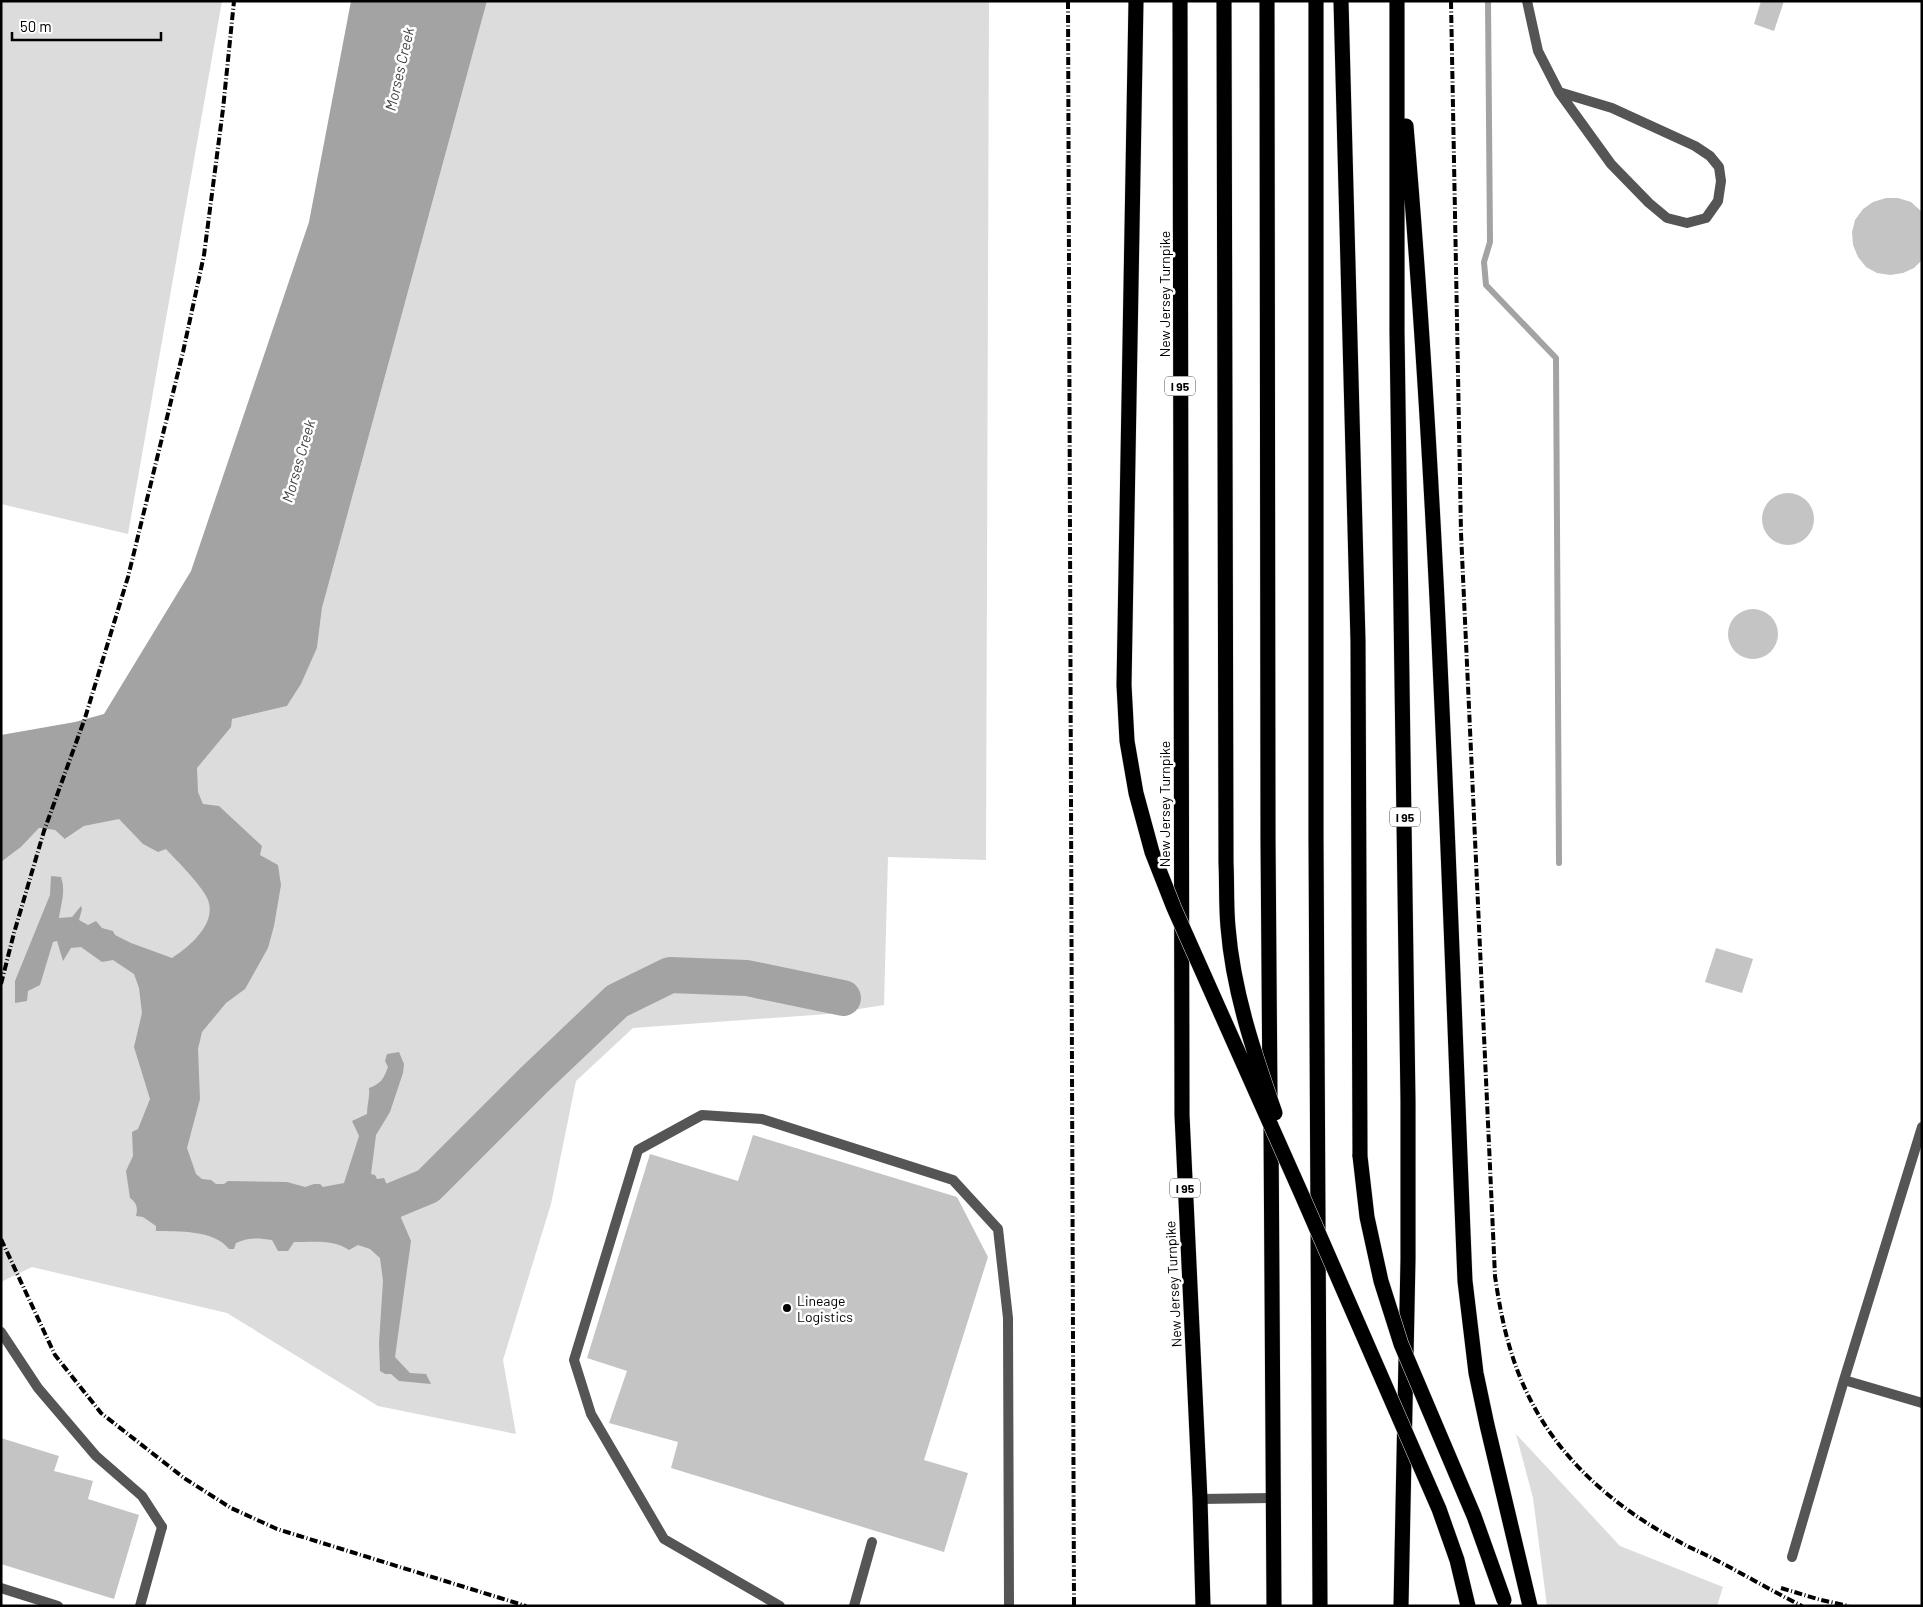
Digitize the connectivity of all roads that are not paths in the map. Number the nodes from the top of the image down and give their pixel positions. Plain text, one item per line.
1 (1136, 1) edge
2 (1180, 1) edge
3 (1224, 1) edge
4 (1267, 1) edge
5 (1316, 1) edge
6 (1341, 1) edge
7 (1397, 1) edge
8 (1527, 1) edge
9 (1398, 27) junction
10 (1559, 92) junction
11 (1922, 1127) edge
12 (1301, 1193) junction
13 (1, 1332) edge
14 (1844, 1380) junction
15 (1922, 1403) edge
16 (1274, 1498) junction
17 (1200, 1499) junction
18 (872, 1542) dead end
19 (1792, 1557) dead end
20 (1, 1588) edge
21 (1505, 1603) edge
22 (58, 1606) edge
23 (140, 1606) edge
24 (780, 1606) edge
25 (854, 1606) edge
26 (1009, 1606) edge
27 (1203, 1606) edge
28 (1274, 1606) edge
29 (1320, 1606) edge
30 (1401, 1606) edge
31 (1468, 1606) edge
32 (1530, 1606) edge

1 - 12 highway, bridge
2 - 17 highway, New Jersey Turnpike / I 95
3 - 12 highway, bridge
4 - 16 highway
5 - 29 highway
6 - 21 highway, bridge
7 - 9 highway, I 95
8 - 10 street
9 - 30 highway, I 95
9 - 32 highway
10 - 10 street
11 - 14 street
12 - 31 highway, bridge
13 - 23 street
14 - 15 street
14 - 19 street
16 - 17 street
16 - 28 highway
17 - 27 highway, New Jersey Turnpike / I 95
18 - 25 street
20 - 22 street
24 - 26 street

